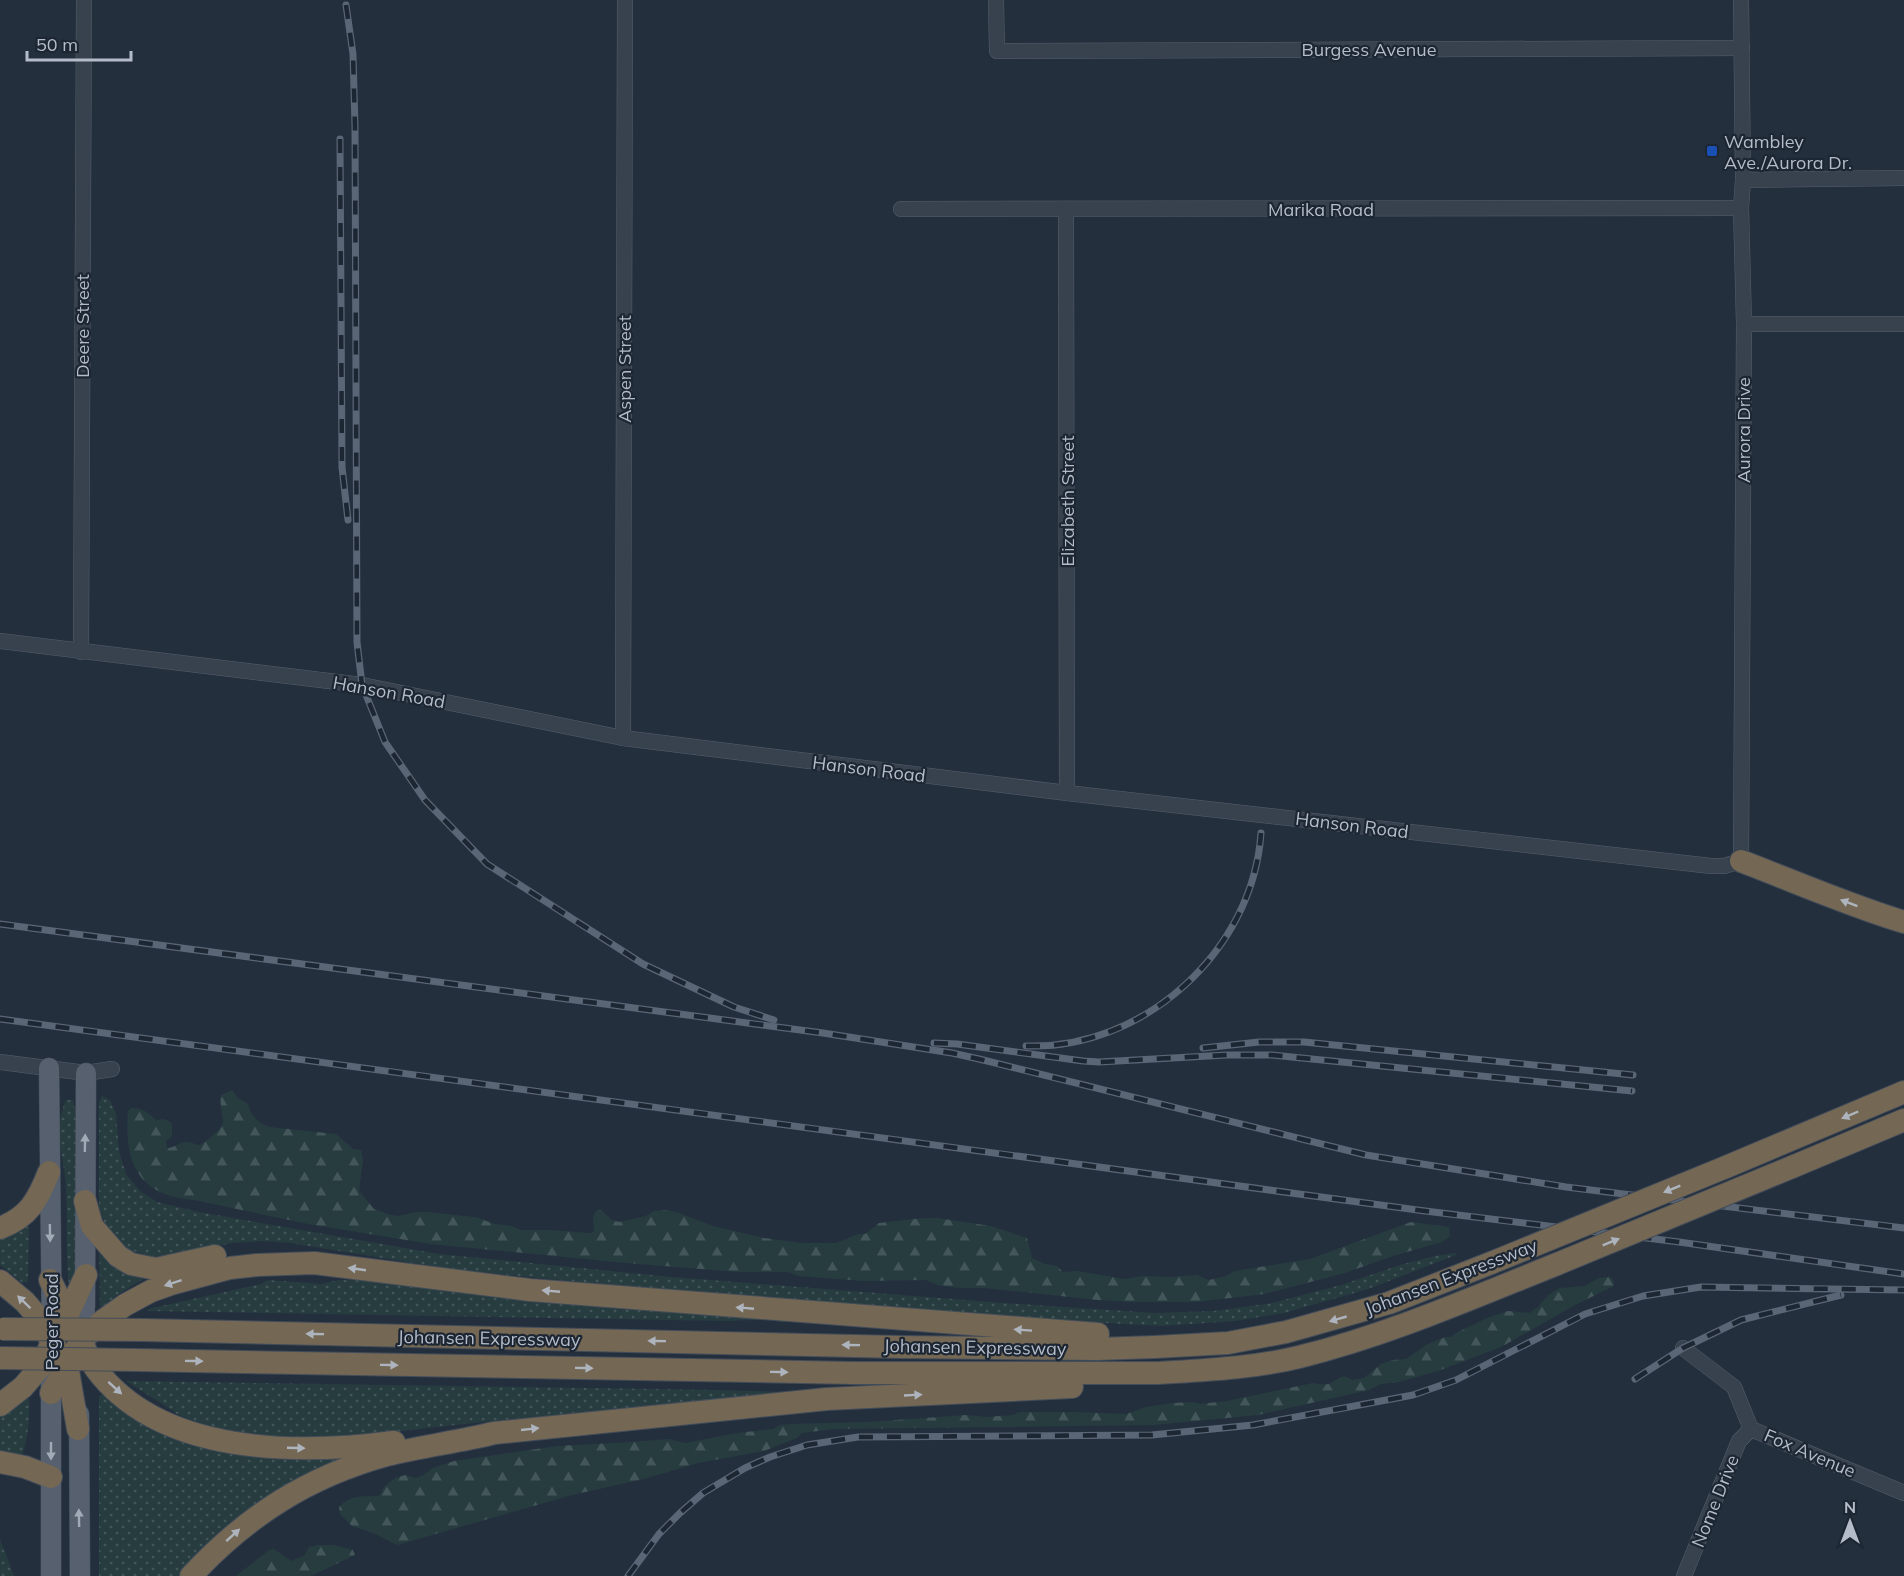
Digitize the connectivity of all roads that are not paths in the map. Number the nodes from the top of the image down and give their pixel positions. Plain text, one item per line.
1 (84, 0) edge
2 (625, 0) edge
3 (996, 0) edge
4 (1741, 0) edge
5 (1742, 48) junction
6 (1904, 178) edge
7 (1743, 180) junction
8 (1741, 208) junction
9 (901, 209) dead end
10 (1066, 210) junction
11 (1744, 324) junction
12 (1904, 324) edge
13 (0, 641) edge
14 (81, 652) junction
15 (623, 738) junction
16 (1067, 793) junction
17 (1741, 861) junction
18 (1904, 922) edge
19 (0, 1062) edge
20 (49, 1068) junction
21 (112, 1069) dead end
22 (86, 1073) junction
23 (1904, 1092) edge
24 (1904, 1120) edge
25 (49, 1172) junction
26 (85, 1202) junction
27 (0, 1228) edge
28 (314, 1263) junction
29 (86, 1275) junction
30 (50, 1280) junction
31 (0, 1281) edge
32 (67, 1316) junction
33 (1, 1329) edge
34 (81, 1341) junction
35 (52, 1342) junction
36 (1228, 1343) junction
37 (1683, 1348) dead end
38 (0, 1358) edge
39 (67, 1365) junction
40 (1159, 1373) junction
41 (51, 1393) junction
42 (0, 1405) edge
43 (78, 1429) junction
44 (1751, 1429) junction
45 (494, 1433) junction
46 (0, 1462) edge
47 (51, 1477) junction
48 (1904, 1493) edge
49 (51, 1576) edge
50 (80, 1576) edge
51 (191, 1576) edge
52 (1684, 1576) edge

1 - 14 street, Deere Street
2 - 15 street, Aspen Street
3 - 5 street, Burgess Avenue
4 - 5 street, Aurora Drive
5 - 7 street, Aurora Drive
6 - 7 street
7 - 8 street, Aurora Drive
8 - 10 street, Marika Road
8 - 11 street, Aurora Drive
9 - 10 street, Marika Road
10 - 16 street, Elizabeth Street
11 - 12 street
11 - 17 street, Aurora Drive
13 - 14 street, Hanson Road
14 - 15 street, Hanson Road
15 - 16 street, Hanson Road
16 - 17 street, Hanson Road
18 -> 17 highway
19 - 20 street
20 - 22 street
20 - 25 main road, Peger Road
21 - 22 street
26 -> 22 main road, Peger Road
23 -> 36 highway, Johansen Expressway, bridge
40 -> 24 highway, Johansen Expressway, bridge
25 - 27 highway
25 -> 30 main road, Peger Road
26 - 28 highway
26 - 29 main road, Peger Road
28 -> 34 highway
36 -> 28 highway
29 - 32 highway
29 - 34 main road, Peger Road
30 - 32 highway
30 - 35 main road, Peger Road
35 -> 31 highway
32 - 34 highway
32 - 35 highway
36 -> 33 highway, Johansen Expressway, bridge
34 - 39 highway
34 - 43 main road, Peger Road
34 -> 45 highway
35 - 39 highway
35 - 41 main road, Peger Road
35 - 42 highway
37 - 44 street, Fox Avenue
38 -> 40 highway, Johansen Expressway, bridge
39 - 41 highway
39 - 43 highway
45 -> 40 highway
41 -> 47 main road, Peger Road
50 -> 43 main road, Peger Road
44 - 48 street, Fox Avenue
44 - 52 street, Nome Drive
51 -> 45 highway
46 - 47 highway
47 - 49 main road, Peger Road

